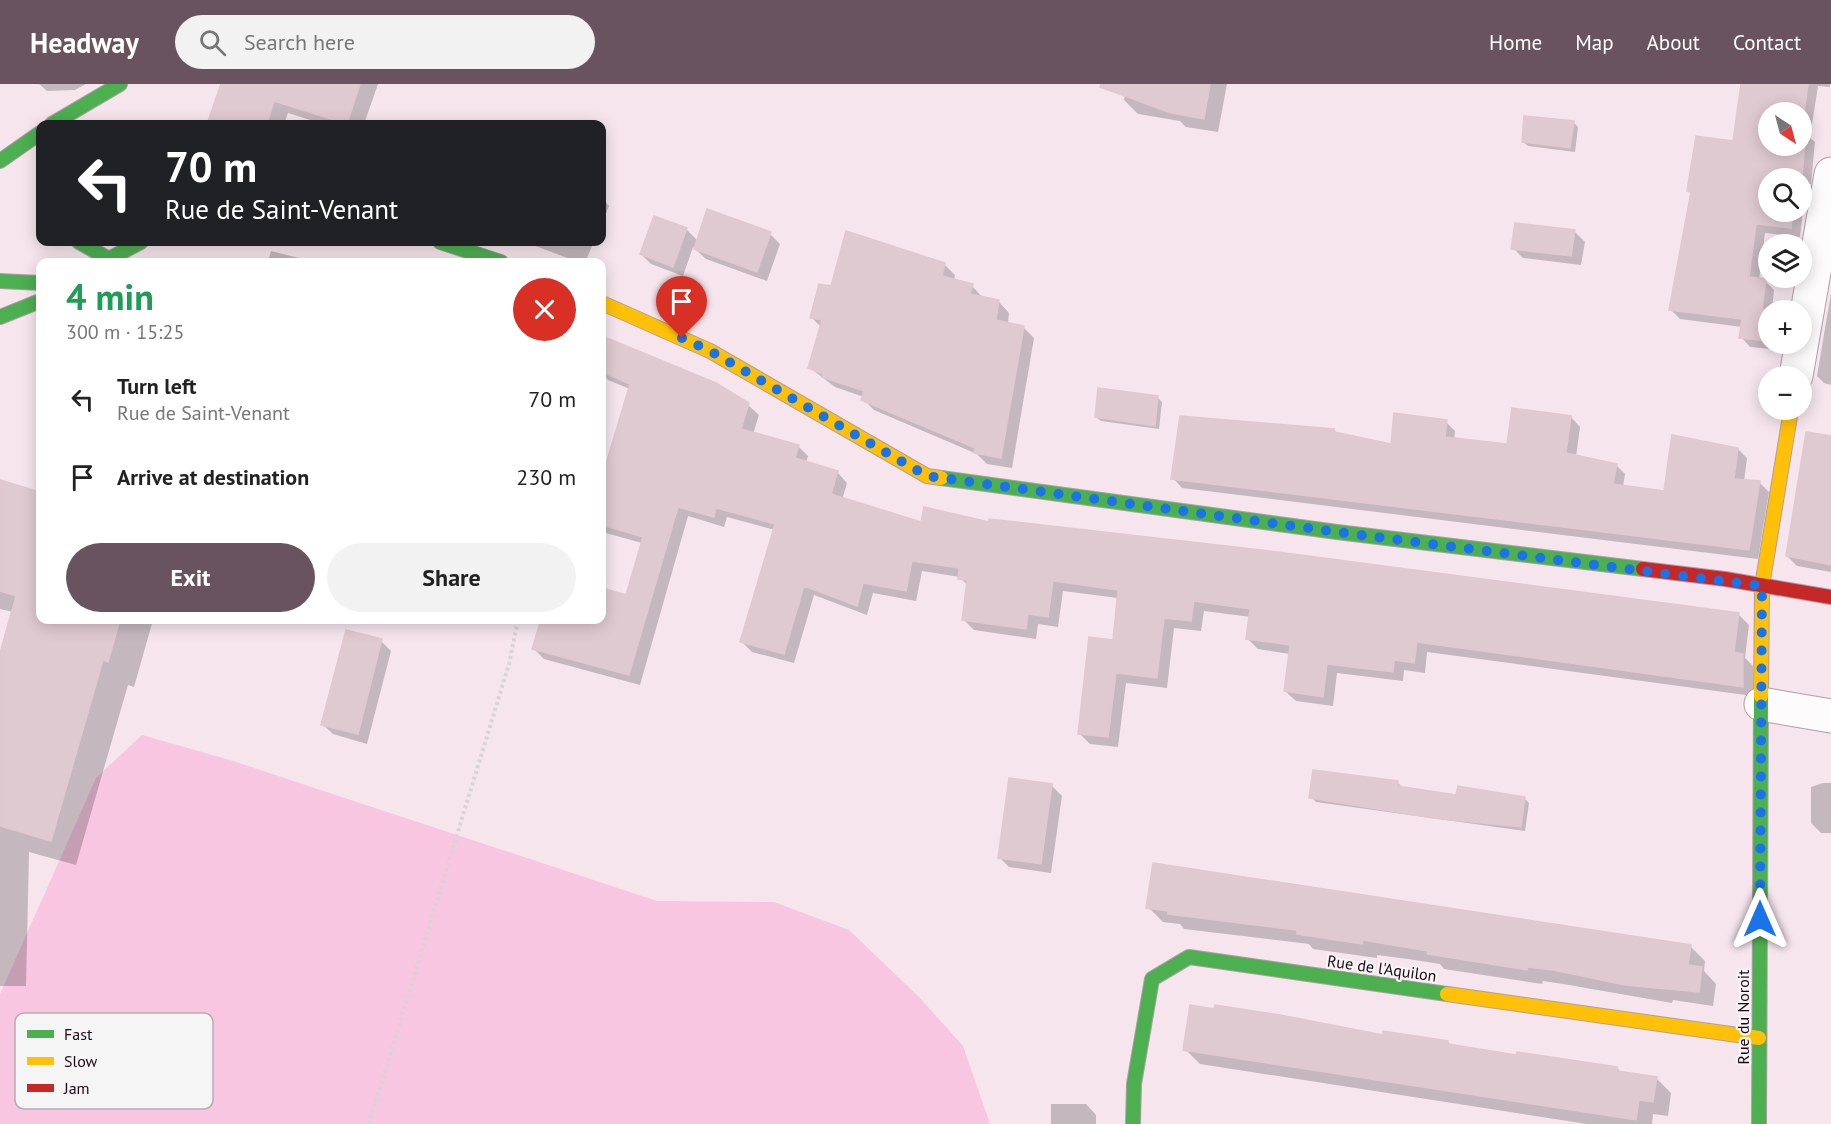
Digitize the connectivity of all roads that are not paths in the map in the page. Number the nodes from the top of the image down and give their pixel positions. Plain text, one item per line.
1 (120, 84) edge
2 (60, 120) edge
3 (36, 136) edge
4 (0, 161) edge
5 (1831, 174) edge
6 (85, 246) edge
7 (134, 246) edge
8 (453, 246) edge
9 (102, 258) edge
10 (112, 258) edge
11 (489, 258) edge
12 (0, 281) edge
13 (36, 283) edge
14 (36, 303) edge
15 (606, 305) edge
16 (0, 317) edge
17 (1799, 366) edge
18 (1789, 420) edge
19 (1762, 586) junction
20 (1831, 597) edge
21 (1761, 704) junction
22 (1831, 716) edge
23 (1759, 1038) junction
24 (1133, 1124) edge
25 (1759, 1124) edge

1 - 2 main road
3 - 4 main road
5 - 17 street
6 - 9 main road
7 - 10 main road
8 - 11 main road
12 - 13 main road
14 - 16 main road
15 - 19 main road
18 - 19 main road, Rue du Noroit
19 - 20 main road
19 - 21 main road, Rue du Noroit
21 - 22 street
21 - 23 main road, Rue du Noroit
23 - 24 main road, Rue de l'Aquilon
23 - 25 main road, Rue du Noroit

